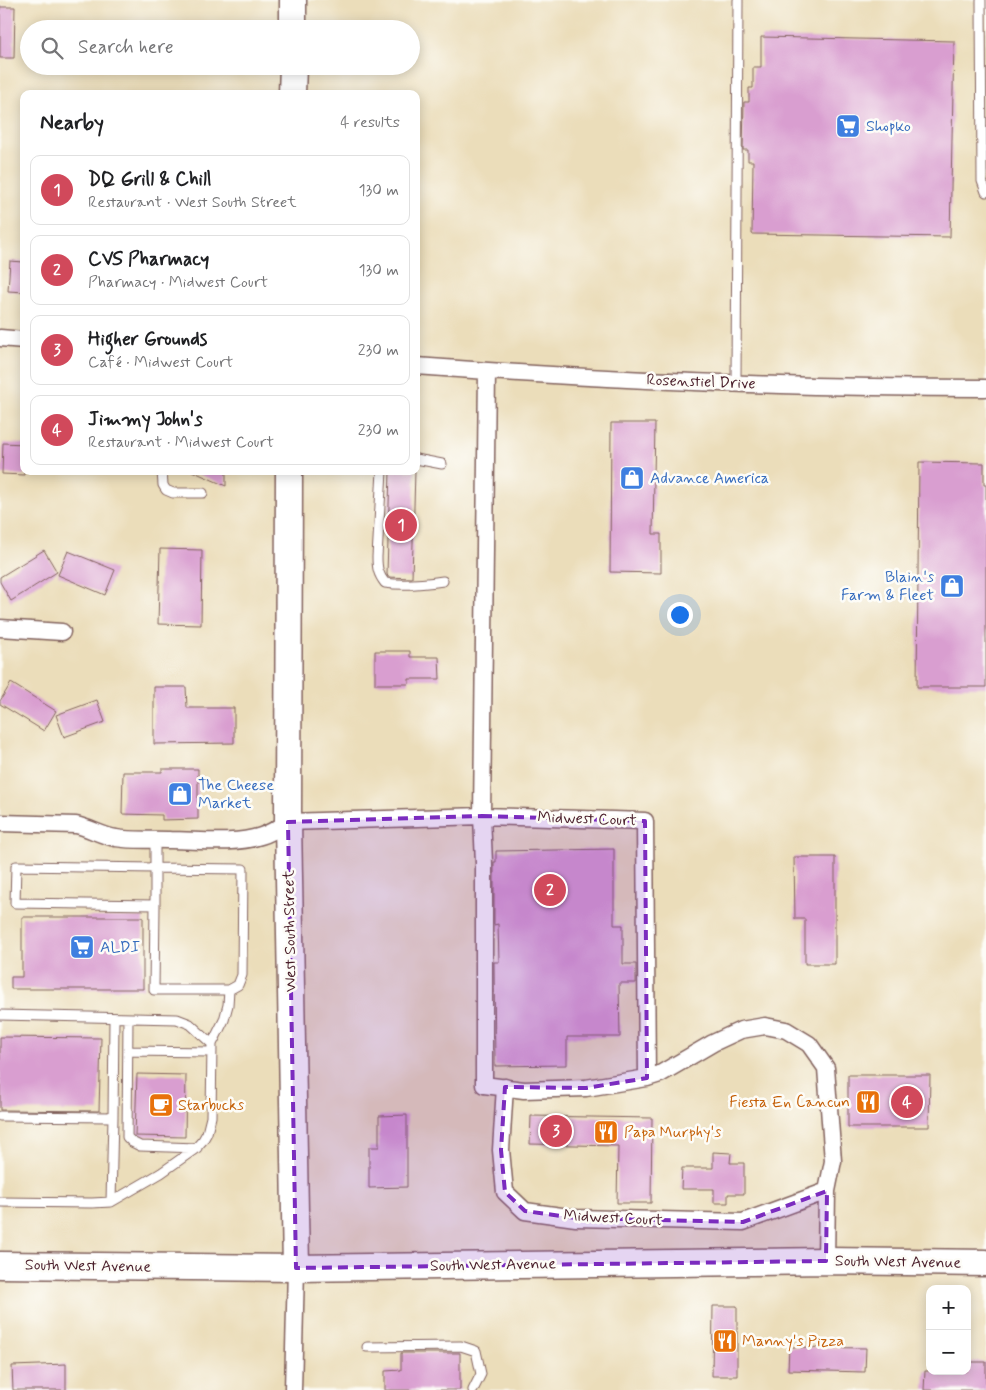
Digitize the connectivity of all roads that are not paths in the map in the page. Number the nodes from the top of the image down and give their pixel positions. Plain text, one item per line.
1 (294, 0) edge
2 (738, 0) edge
3 (981, 0) edge
4 (293, 20) edge
5 (293, 75) edge
6 (292, 90) edge
7 (986, 192) edge
8 (0, 338) edge
9 (20, 340) edge
10 (420, 366) edge
11 (487, 371) junction
12 (736, 383) junction
13 (986, 388) edge
14 (420, 460) edge
15 (442, 464) dead end
16 (162, 475) edge
17 (289, 475) edge
18 (382, 475) edge
19 (203, 493) dead end
20 (443, 581) dead end
21 (0, 628) edge
22 (62, 632) dead end
23 (482, 816) junction
24 (288, 822) junction
25 (0, 823) edge
26 (155, 840) junction
27 (155, 868) junction
28 (155, 905) junction
29 (229, 990) junction
30 (0, 1015) edge
31 (114, 1018) junction
32 (128, 1018) junction
33 (212, 1048) junction
34 (128, 1051) junction
35 (647, 1078) junction
36 (505, 1087) junction
37 (0, 1116) edge
38 (113, 1117) junction
39 (197, 1148) junction
40 (828, 1191) junction
41 (0, 1202) edge
42 (111, 1202) junction
43 (826, 1261) junction
44 (986, 1263) edge
45 (0, 1265) edge
46 (296, 1268) junction
47 (367, 1347) dead end
48 (481, 1374) junction
49 (293, 1390) edge
50 (473, 1390) edge
51 (481, 1390) edge

1 - 4 main road
2 - 12 lane
3 - 7 lane
5 - 6 main road
8 - 9 street
10 - 11 street, Rosenstiel Drive
11 - 12 street, Rosenstiel Drive
11 - 23 street
12 - 13 street, Rosenstiel Drive
14 - 15 lane
16 - 19 lane
17 - 24 main road, West South Street
18 - 20 lane
21 - 22 street
23 - 24 street, Midwest Court
23 - 35 street, Midwest Court
23 - 36 street
24 - 26 street
24 - 46 main road, West South Street
25 - 26 street
26 - 27 lane
27 - 28 lane
27 - 28 lane
27 - 29 lane
28 - 29 lane
29 - 33 lane
30 - 31 lane
31 - 32 lane
31 - 38 lane
32 - 33 lane
32 - 34 lane
33 - 34 lane
33 - 39 lane
34 - 39 lane
35 - 36 street
35 - 40 street
36 - 40 street, Midwest Court
37 - 38 lane
38 - 42 lane
39 - 42 lane
40 - 43 street
41 - 42 lane
43 - 44 main road, South West Avenue
43 - 46 main road, South West Avenue
45 - 46 main road, South West Avenue
46 - 49 street, West South Street
47 - 48 lane
48 - 50 lane
48 - 51 lane

